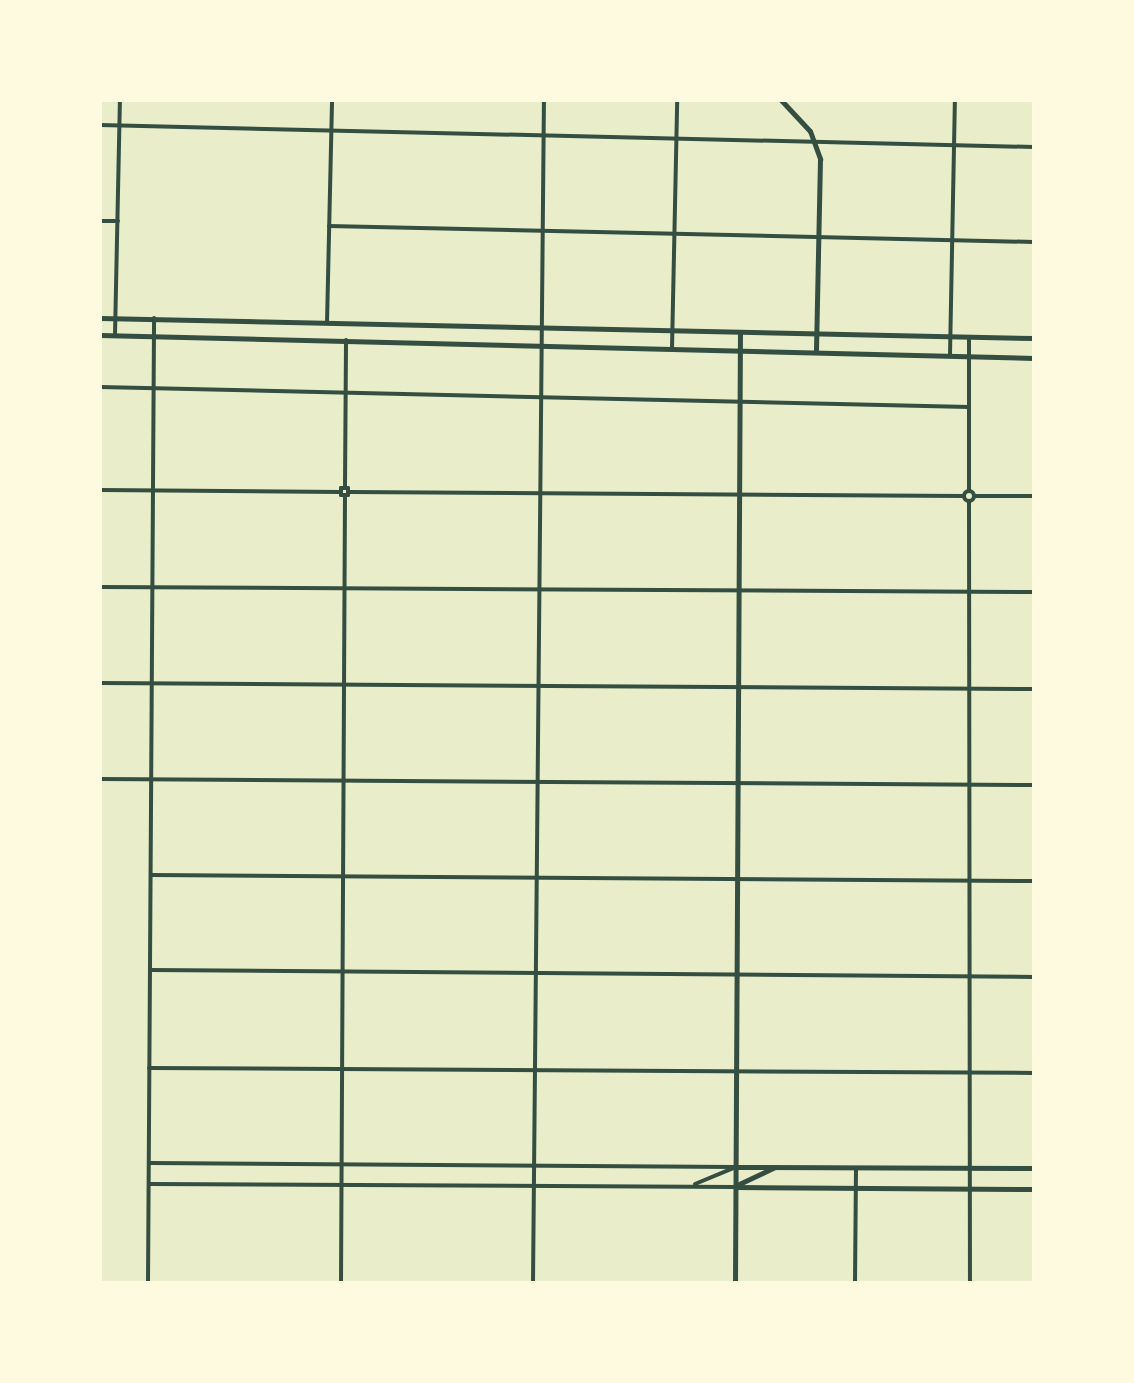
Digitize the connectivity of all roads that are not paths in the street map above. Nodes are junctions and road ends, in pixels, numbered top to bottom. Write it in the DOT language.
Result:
graph roads {
  1 [pos="120,100"];
  2 [pos="332,100"];
  3 [pos="544,100"];
  4 [pos="677,100"];
  5 [pos="781,100"];
  6 [pos="955,100"];
  7 [pos="100,125"];
  8 [pos="120,125"];
  9 [pos="331,129"];
  10 [pos="543,134"];
  11 [pos="676,137"];
  12 [pos="816,142"];
  13 [pos="954,147"];
  14 [pos="1034,147"];
  15 [pos="100,221"];
  16 [pos="118,221"];
  17 [pos="329,226"];
  18 [pos="541,231"];
  19 [pos="674,234"];
  20 [pos="819,237"];
  21 [pos="953,240"];
  22 [pos="1034,242"];
  23 [pos="100,318"];
  24 [pos="116,318"];
  25 [pos="154,318"];
  26 [pos="327,323"];
  27 [pos="538,328"];
  28 [pos="673,331"];
  29 [pos="740,333"];
  30 [pos="816,334"];
  31 [pos="100,335"];
  32 [pos="116,336"];
  33 [pos="153,337"];
  34 [pos="951,337"];
  35 [pos="969,337"];
  36 [pos="1034,338"];
  37 [pos="346,340"];
  38 [pos="538,345"];
  39 [pos="672,348"];
  40 [pos="740,349"];
  41 [pos="816,350"];
  42 [pos="950,356"];
  43 [pos="968,356"];
  44 [pos="1034,358"];
  45 [pos="100,388"];
  46 [pos="154,388"];
  47 [pos="345,393"];
  48 [pos="538,398"];
  49 [pos="740,403"];
  50 [pos="969,408"];
  51 [pos="100,490"];
  52 [pos="153,491"];
  53 [pos="345,492"];
  54 [pos="538,493"];
  55 [pos="738,494"];
  56 [pos="1034,496"];
  57 [pos="969,498"];
  58 [pos="100,588"];
  59 [pos="153,588"];
  60 [pos="344,588"];
  61 [pos="537,590"];
  62 [pos="740,591"];
  63 [pos="968,592"];
  64 [pos="1034,592"];
  65 [pos="100,683"];
  66 [pos="152,684"];
  67 [pos="344,684"];
  68 [pos="536,686"];
  69 [pos="739,687"];
  70 [pos="968,688"];
  71 [pos="1034,688"];
  72 [pos="100,779"];
  73 [pos="151,780"];
  74 [pos="344,780"];
  75 [pos="536,781"];
  76 [pos="738,783"];
  77 [pos="967,784"];
  78 [pos="1034,785"];
  79 [pos="151,876"];
  80 [pos="343,877"];
  81 [pos="536,877"];
  82 [pos="737,878"];
  83 [pos="966,880"];
  84 [pos="1034,881"];
  85 [pos="150,970"];
  86 [pos="342,972"];
  87 [pos="535,974"];
  88 [pos="736,975"];
  89 [pos="966,976"];
  90 [pos="1034,977"];
  91 [pos="149,1068"];
  92 [pos="342,1069"];
  93 [pos="534,1070"];
  94 [pos="736,1071"];
  95 [pos="965,1072"];
  96 [pos="1034,1073"];
  97 [pos="150,1163"];
  98 [pos="342,1164"];
  99 [pos="534,1166"];
  100 [pos="736,1166"];
  101 [pos="775,1167"];
  102 [pos="856,1167"];
  103 [pos="964,1168"];
  104 [pos="1034,1168"];
  105 [pos="149,1184"];
  106 [pos="342,1185"];
  107 [pos="534,1186"];
  108 [pos="678,1187"];
  109 [pos="735,1187"];
  110 [pos="856,1188"];
  111 [pos="970,1188"];
  112 [pos="1034,1190"];
  113 [pos="148,1283"];
  114 [pos="341,1283"];
  115 [pos="533,1283"];
  116 [pos="735,1283"];
  117 [pos="856,1283"];
  118 [pos="970,1283"];
  1 -- 8 [label="street"];
  2 -- 9 [label="street"];
  3 -- 10 [label="street"];
  4 -- 11 [label="street"];
  5 -- 12 [label="main road"];
  6 -- 13 [label="street"];
  7 -- 8 [label="street"];
  8 -- 9 [label="street"];
  8 -- 16 [label="street"];
  9 -- 10 [label="street"];
  9 -- 17 [label="street"];
  10 -- 11 [label="street"];
  10 -- 18 [label="street"];
  11 -- 12 [label="street"];
  11 -- 19 [label="street"];
  12 -- 13 [label="street"];
  12 -- 20 [label="main road"];
  13 -- 14 [label="street"];
  13 -- 21 [label="street"];
  15 -- 16 [label="street"];
  16 -- 24 [label="street"];
  17 -- 18 [label="street"];
  17 -- 26 [label="street"];
  18 -- 19 [label="street"];
  18 -- 27 [label="street"];
  19 -- 20 [label="street"];
  19 -- 28 [label="street"];
  20 -- 21 [label="street"];
  20 -- 30 [label="main road"];
  21 -- 22 [label="street"];
  21 -- 34 [label="street"];
  23 -- 24 [label="main road"];
  24 -- 25 [label="main road"];
  24 -- 32 [label="street"];
  25 -- 26 [label="main road"];
  25 -- 33 [label="street"];
  26 -- 27 [label="main road"];
  27 -- 28 [label="main road"];
  27 -- 38 [label="street"];
  28 -- 29 [label="main road"];
  28 -- 39 [label="street"];
  29 -- 30 [label="main road"];
  29 -- 40 [label="main road"];
  30 -- 34 [label="main road"];
  30 -- 41 [label="main road"];
  31 -- 32 [label="main road"];
  32 -- 33 [label="main road"];
  33 -- 37 [label="main road"];
  33 -- 46 [label="street"];
  34 -- 35 [label="main road"];
  34 -- 42 [label="street"];
  35 -- 36 [label="main road"];
  35 -- 43 [label="street"];
  37 -- 38 [label="main road"];
  37 -- 47 [label="street"];
  38 -- 39 [label="main road"];
  38 -- 48 [label="street"];
  39 -- 40 [label="main road"];
  40 -- 41 [label="main road"];
  40 -- 49 [label="main road"];
  41 -- 42 [label="main road"];
  42 -- 43 [label="main road"];
  43 -- 44 [label="main road"];
  43 -- 50 [label="street"];
  45 -- 46 [label="street"];
  46 -- 47 [label="street"];
  46 -- 52 [label="street"];
  47 -- 48 [label="street"];
  47 -- 53 [label="street"];
  48 -- 49 [label="street"];
  48 -- 54 [label="street"];
  49 -- 50 [label="street"];
  49 -- 55 [label="main road"];
  50 -- 57 [label="street"];
  51 -- 52 [label="street"];
  52 -- 53 [label="street"];
  52 -- 59 [label="street"];
  53 -- 54 [label="street"];
  53 -- 60 [label="street"];
  54 -- 55 [label="street"];
  54 -- 61 [label="street"];
  55 -- 57 [label="street"];
  55 -- 62 [label="main road"];
  56 -- 57 [label="street"];
  57 -- 63 [label="street"];
  58 -- 59 [label="street"];
  59 -- 60 [label="street"];
  59 -- 66 [label="street"];
  60 -- 61 [label="street"];
  60 -- 67 [label="street"];
  61 -- 62 [label="street"];
  61 -- 68 [label="street"];
  62 -- 63 [label="street"];
  62 -- 69 [label="main road"];
  63 -- 64 [label="street"];
  63 -- 70 [label="street"];
  65 -- 66 [label="street"];
  66 -- 67 [label="street"];
  66 -- 73 [label="street"];
  67 -- 68 [label="street"];
  67 -- 74 [label="street"];
  68 -- 69 [label="street"];
  68 -- 75 [label="street"];
  69 -- 70 [label="street"];
  69 -- 76 [label="main road"];
  70 -- 71 [label="street"];
  70 -- 77 [label="street"];
  72 -- 73 [label="street"];
  73 -- 74 [label="street"];
  73 -- 79 [label="street"];
  74 -- 75 [label="street"];
  74 -- 80 [label="street"];
  75 -- 76 [label="street"];
  75 -- 81 [label="street"];
  76 -- 77 [label="street"];
  76 -- 82 [label="main road"];
  77 -- 78 [label="street"];
  77 -- 83 [label="street"];
  79 -- 80 [label="street"];
  79 -- 85 [label="street"];
  80 -- 81 [label="street"];
  80 -- 86 [label="street"];
  81 -- 82 [label="street"];
  81 -- 87 [label="street"];
  82 -- 83 [label="street"];
  82 -- 88 [label="main road"];
  83 -- 84 [label="street"];
  83 -- 89 [label="street"];
  85 -- 86 [label="street"];
  85 -- 91 [label="street"];
  86 -- 87 [label="street"];
  86 -- 92 [label="street"];
  87 -- 88 [label="street"];
  87 -- 93 [label="street"];
  88 -- 89 [label="street"];
  88 -- 94 [label="main road"];
  89 -- 90 [label="street"];
  89 -- 95 [label="street"];
  91 -- 92 [label="street"];
  91 -- 97 [label="street"];
  92 -- 93 [label="street"];
  92 -- 98 [label="street"];
  93 -- 94 [label="street"];
  93 -- 99 [label="street"];
  94 -- 95 [label="street"];
  94 -- 100 [label="main road"];
  95 -- 96 [label="street"];
  95 -- 103 [label="street"];
  97 -- 98 [label="street"];
  97 -- 105 [label="street"];
  98 -- 99 [label="street"];
  98 -- 106 [label="street"];
  99 -- 100 [label="street"];
  99 -- 107 [label="street"];
  100 -- 101 [label="main road"];
  100 -- 108 [label="street"];
  100 -- 109 [label="main road"];
  101 -- 102 [label="main road"];
  101 -- 109 [label="main road"];
  102 -- 103 [label="main road"];
  102 -- 110 [label="street"];
  103 -- 104 [label="main road"];
  103 -- 111 [label="street"];
  105 -- 106 [label="street"];
  105 -- 113 [label="street"];
  106 -- 107 [label="street"];
  106 -- 114 [label="street"];
  107 -- 108 [label="street"];
  107 -- 115 [label="street"];
  108 -- 109 [label="street"];
  109 -- 110 [label="main road"];
  109 -- 116 [label="main road"];
  110 -- 111 [label="main road"];
  110 -- 117 [label="street"];
  111 -- 112 [label="main road"];
  111 -- 118 [label="street"];
}
